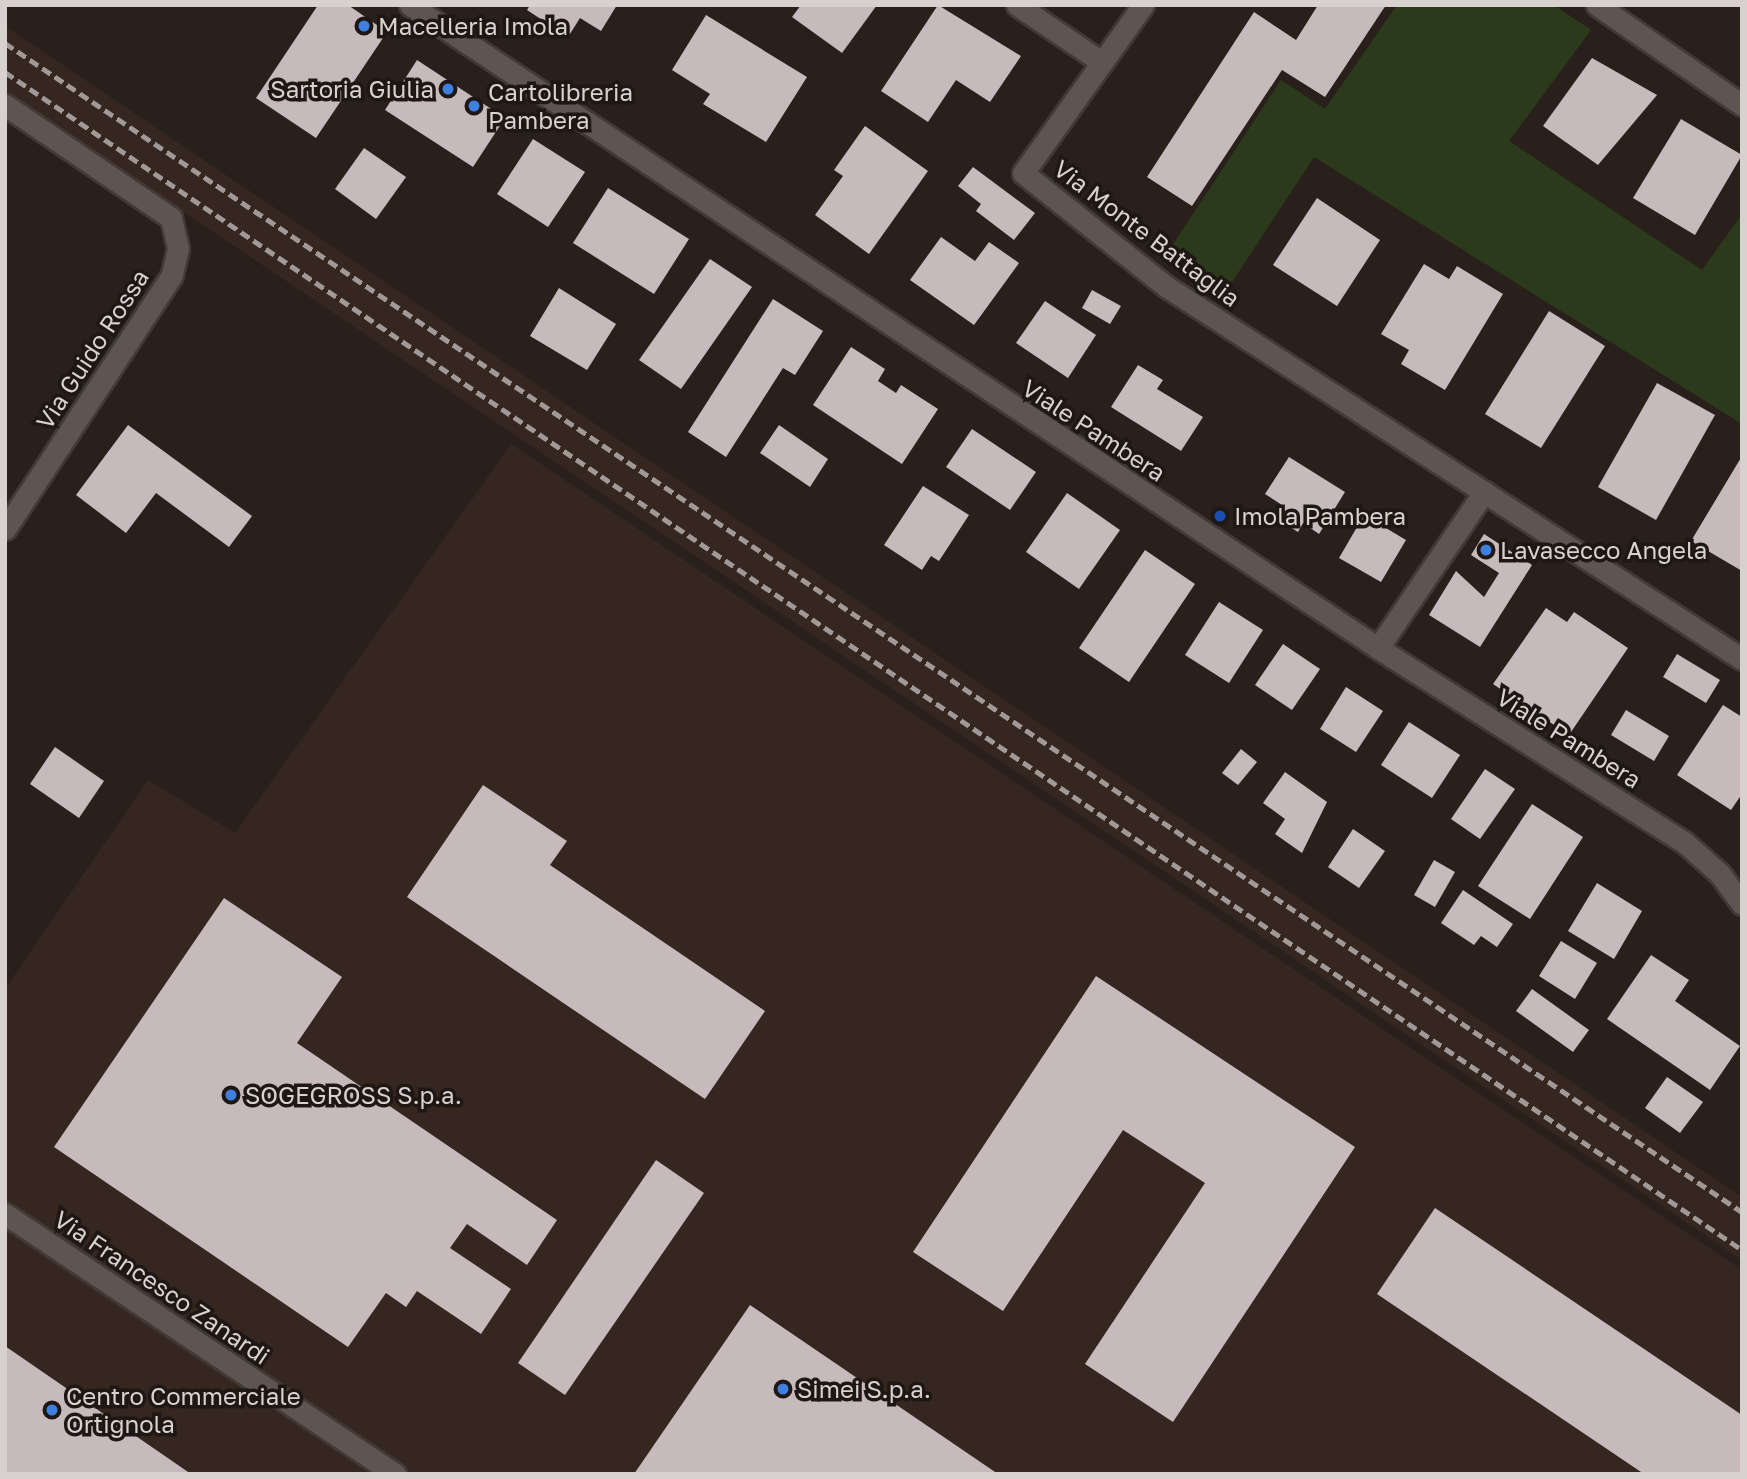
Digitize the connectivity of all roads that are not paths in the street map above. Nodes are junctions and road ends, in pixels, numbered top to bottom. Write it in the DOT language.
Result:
graph roads {
  1 [pos="410,5"];
  2 [pos="1017,5"];
  3 [pos="1143,5"];
  4 [pos="1597,5"];
  5 [pos="1100,61"];
  6 [pos="5,105"];
  7 [pos="1742,105"];
  8 [pos="1484,492"];
  9 [pos="5,529"];
  10 [pos="1378,648"];
  11 [pos="1742,659"];
  12 [pos="1742,904"];
  13 [pos="5,1214"];
  14 [pos="395,1474"];
  1 -- 10 [label="street, Viale Pambera"];
  2 -- 5 [label="street"];
  3 -- 5 [label="street, Via Monte Battaglia"];
  4 -- 7 [label="street"];
  5 -- 8 [label="street, Via Monte Battaglia"];
  6 -- 9 [label="street, Via Guido Rossa"];
  8 -- 10 [label="street"];
  8 -- 11 [label="street, Via Monte Battaglia"];
  10 -- 12 [label="street, Viale Pambera"];
  13 -- 14 [label="street, Via Francesco Zanardi"];
}
